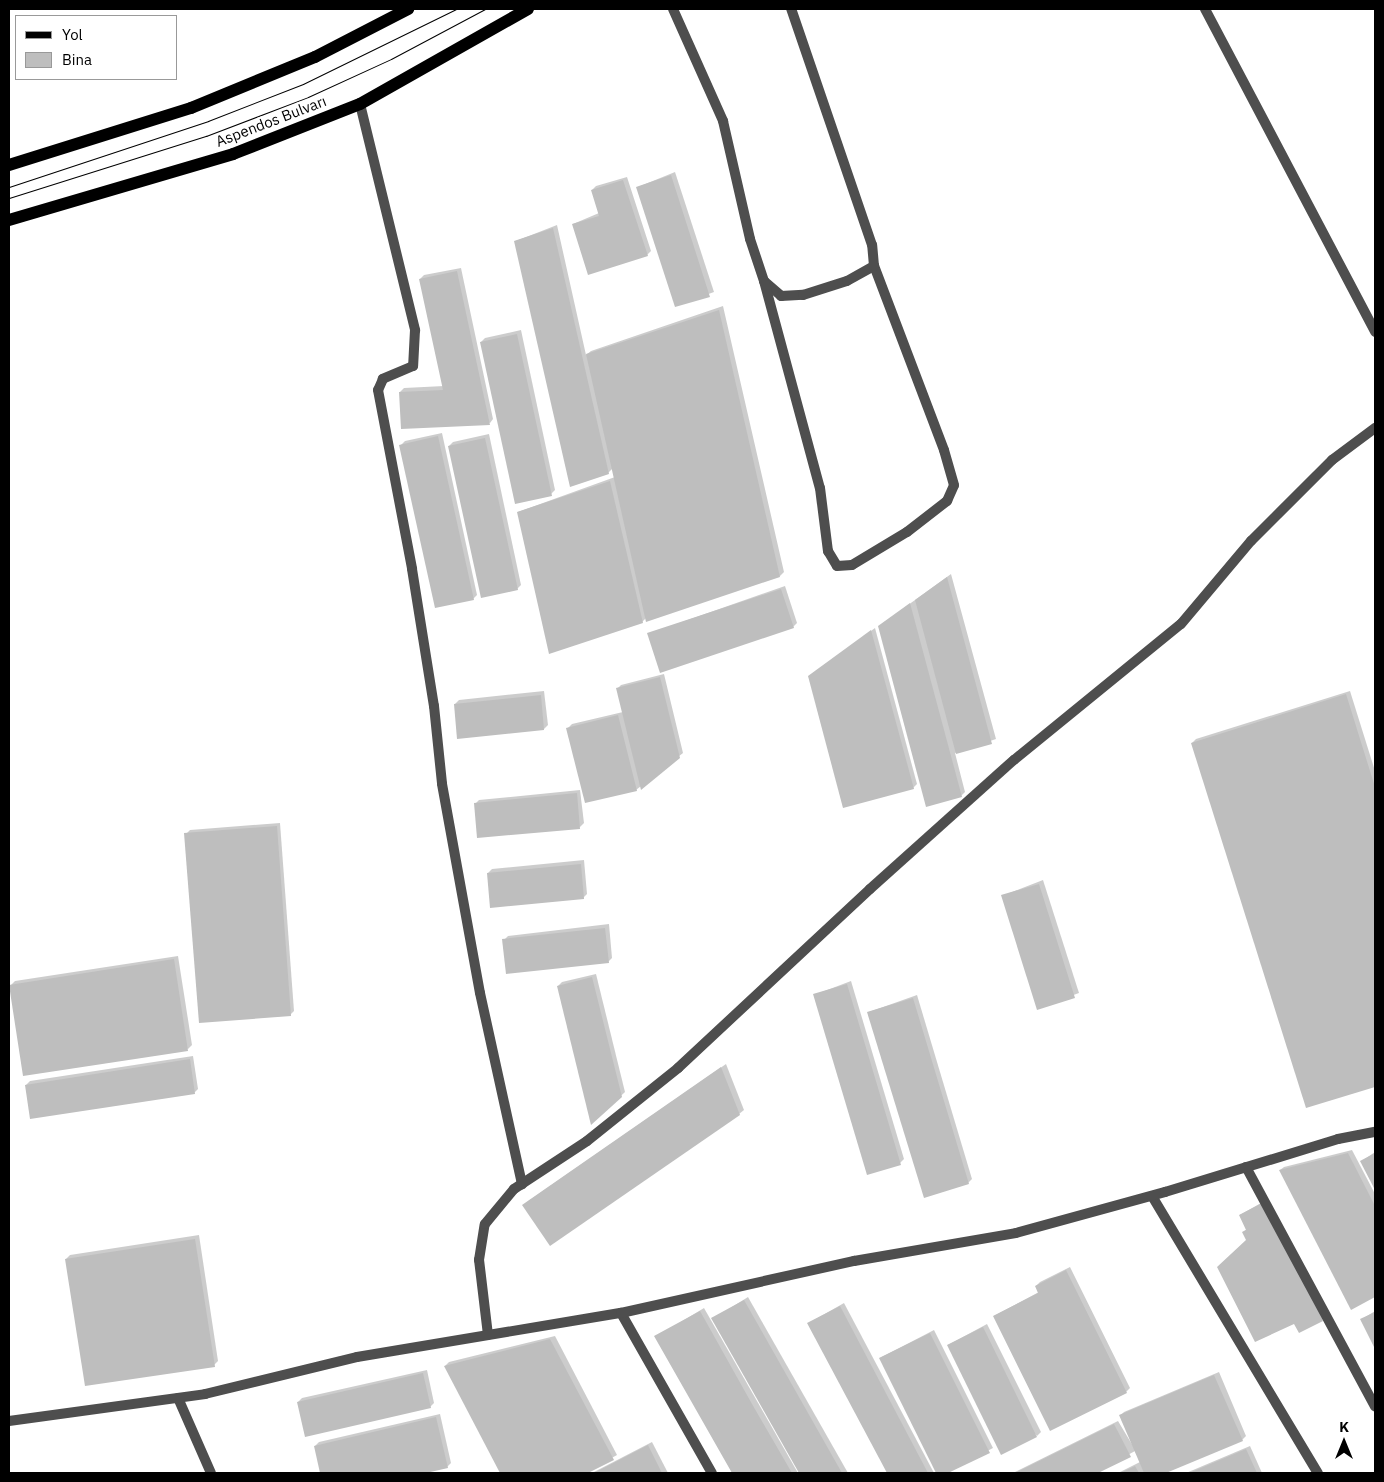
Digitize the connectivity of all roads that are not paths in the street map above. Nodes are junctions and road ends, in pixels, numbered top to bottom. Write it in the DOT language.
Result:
graph roads {
  1 [pos="408,9"];
  2 [pos="528,9"];
  3 [pos="674,9"];
  4 [pos="791,9"];
  5 [pos="1205,9"];
  6 [pos="360,104"];
  7 [pos="9,165"];
  8 [pos="9,220"];
  9 [pos="874,266"];
  10 [pos="764,281"];
  11 [pos="1375,332"];
  12 [pos="1375,428"];
  13 [pos="1375,1132"];
  14 [pos="1246,1167"];
  15 [pos="522,1184"];
  16 [pos="1152,1196"];
  17 [pos="621,1313"];
  18 [pos="488,1336"];
  19 [pos="178,1398"];
  20 [pos="1375,1407"];
  21 [pos="9,1421"];
  22 [pos="211,1473"];
  23 [pos="712,1473"];
  24 [pos="1318,1473"];
  1 -- 7 [label="main road"];
  2 -- 6 [label="main road, Aspendos Bulvarı"];
  3 -- 10 [label="street"];
  4 -- 9 [label="street"];
  5 -- 11 [label="street"];
  6 -- 8 [label="main road, Aspendos Bulvarı"];
  6 -- 15 [label="street"];
  9 -- 10 [label="street"];
  9 -- 10 [label="street"];
  12 -- 15 [label="street"];
  13 -- 14 [label="street"];
  14 -- 16 [label="street"];
  14 -- 20 [label="street"];
  15 -- 18 [label="street"];
  16 -- 17 [label="street"];
  16 -- 24 [label="street"];
  17 -- 18 [label="street"];
  17 -- 23 [label="street"];
  18 -- 19 [label="street"];
  19 -- 21 [label="street"];
  19 -- 22 [label="street"];
}
